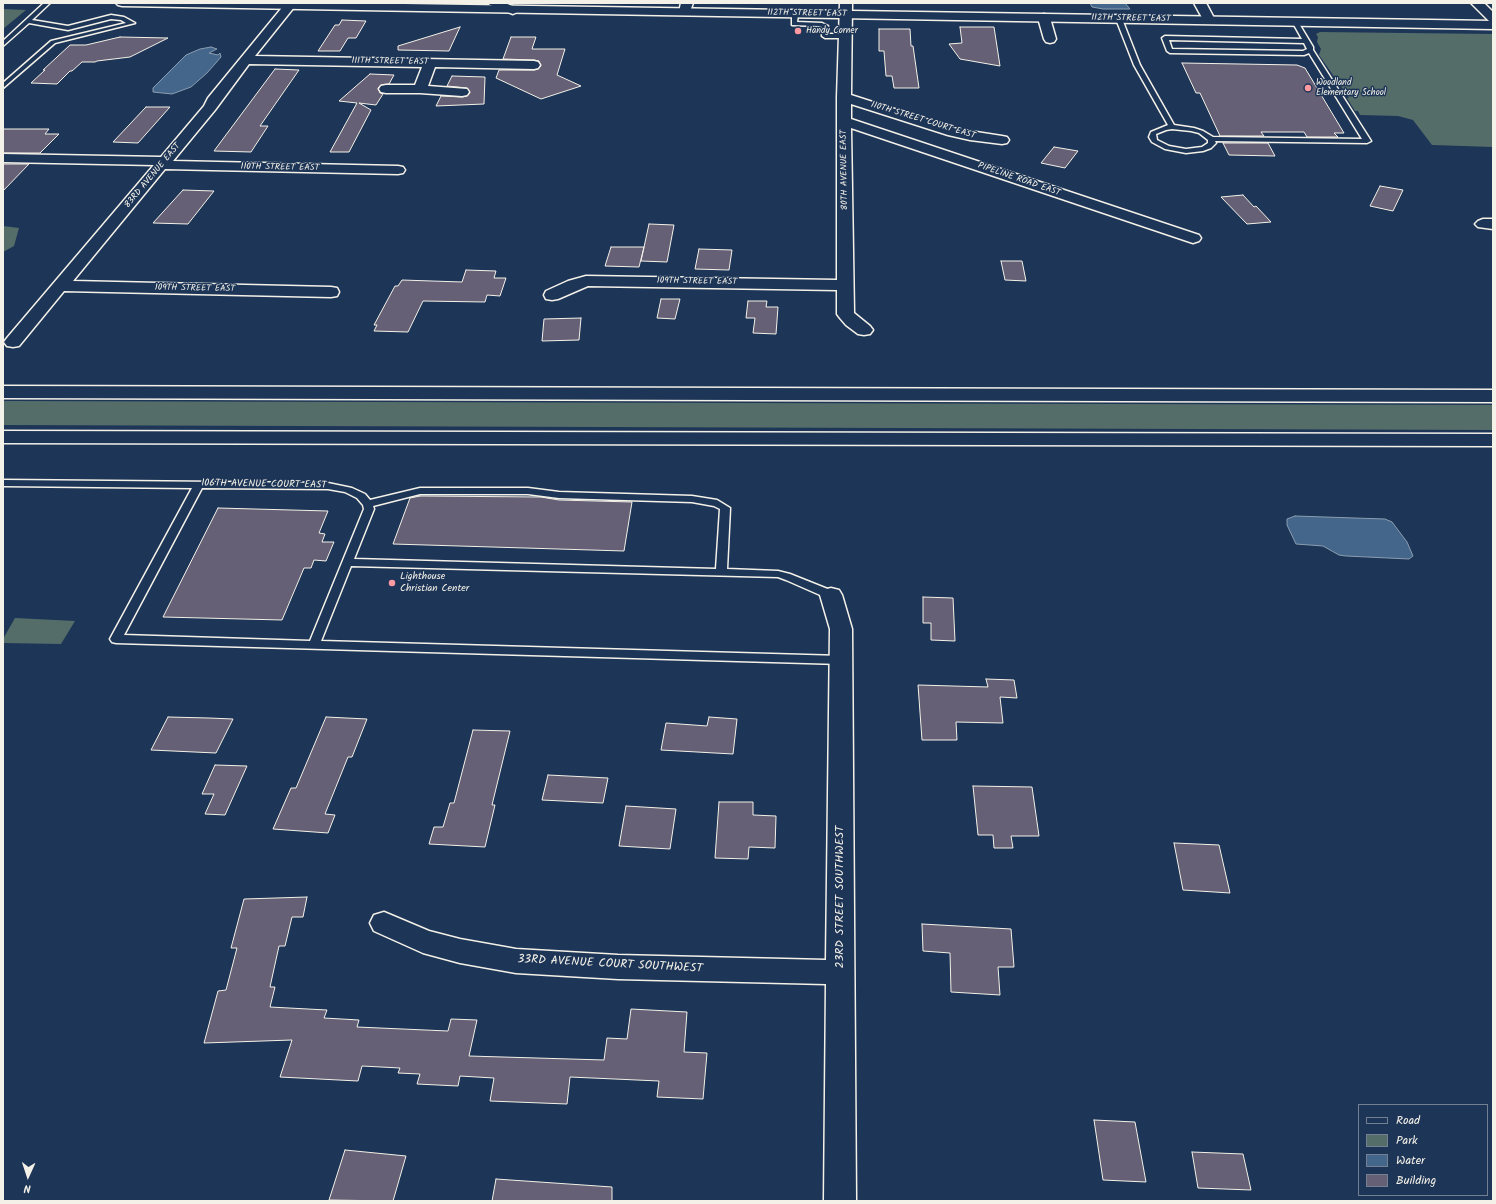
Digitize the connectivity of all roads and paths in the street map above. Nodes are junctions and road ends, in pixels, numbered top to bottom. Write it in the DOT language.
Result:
graph roads {
  1 [pos="47,3"];
  2 [pos="122,3"];
  3 [pos="494,3"];
  4 [pos="1200,3"];
  5 [pos="1477,3"];
  6 [pos="289,6"];
  7 [pos="686,8"];
  8 [pos="846,9"];
  9 [pos="513,10"];
  10 [pos="795,14"];
  11 [pos="1044,18"];
  12 [pos="1493,18"];
  13 [pos="1118,19"];
  14 [pos="27,20"];
  15 [pos="1209,20"];
  16 [pos="1296,22"];
  17 [pos="1493,25"];
  18 [pos="68,28"];
  19 [pos="846,36"];
  20 [pos="1050,39"];
  21 [pos="1306,41"];
  22 [pos="53,42"];
  23 [pos="3,44"];
  24 [pos="1310,50"];
  25 [pos="246,60"];
  26 [pos="430,63"];
  27 [pos="534,65"];
  28 [pos="3,86"];
  29 [pos="386,89"];
  30 [pos="420,89"];
  31 [pos="462,92"];
  32 [pos="844,97"];
  33 [pos="844,121"];
  34 [pos="1172,127"];
  35 [pos="1211,139"];
  36 [pos="1002,140"];
  37 [pos="3,158"];
  38 [pos="164,163"];
  39 [pos="398,170"];
  40 [pos="1193,238"];
  41 [pos="845,285"];
  42 [pos="60,286"];
  43 [pos="331,292"];
  44 [pos="552,295"];
  45 [pos="864,330"];
  46 [pos="12,342"];
  47 [pos="3,392"];
  48 [pos="1493,396"];
  49 [pos="3,437"];
  50 [pos="1493,440"];
  51 [pos="3,483"];
  52 [pos="199,484"];
  53 [pos="368,504"];
  54 [pos="347,562"];
  55 [pos="721,573"];
  56 [pos="831,595"];
  57 [pos="314,645"];
  58 [pos="841,660"];
  59 [pos="384,923"];
  60 [pos="841,972"];
  61 [pos="840,1201"];
  1 -- 14 [label="lane"];
  2 -- 6 [label="main road, 112TH STREET EAST"];
  3 -- 9 [label="main road"];
  4 -- 15 [label="main road"];
  5 -- 12 [label="main road"];
  6 -- 9 [label="main road, 112TH STREET EAST"];
  6 -- 25 [label="main road, 83RD AVENUE EAST"];
  7 -- 9 [label="main road, 112TH STREET EAST"];
  7 -- 10 [label="main road, 112TH STREET EAST"];
  8 -- 10 [label="main road, 112TH STREET EAST"];
  8 -- 11 [label="main road, 112TH STREET EAST"];
  8 -- 19 [label="main road, 80TH AVENUE EAST"];
  10 -- 19 [label="lane"];
  11 -- 13 [label="main road, 112TH STREET EAST"];
  11 -- 20 [label="main road"];
  13 -- 15 [label="main road, 112TH STREET EAST"];
  13 -- 34 [label="lane"];
  14 -- 18 [label="lane"];
  14 -- 23 [label="lane"];
  15 -- 16 [label="main road, 112TH STREET EAST"];
  16 -- 17 [label="main road, 112TH STREET EAST"];
  16 -- 21 [label="lane"];
  18 -- 22 [label="lane"];
  18 -- 22 [label="lane"];
  19 -- 32 [label="main road, 80TH AVENUE EAST"];
  21 -- 24 [label="lane"];
  21 -- 24 [label="lane"];
  22 -- 28 [label="lane"];
  24 -- 35 [label="lane"];
  25 -- 26 [label="main road, 111TH STREET EAST"];
  25 -- 38 [label="main road, 83RD AVENUE EAST"];
  26 -- 27 [label="main road, 111TH STREET EAST"];
  26 -- 30 [label="main road"];
  29 -- 30 [label="main road"];
  30 -- 31 [label="main road"];
  32 -- 33 [label="main road, 80TH AVENUE EAST"];
  32 -- 36 [label="main road, 110TH STREET COURT EAST"];
  33 -- 40 [label="main road, PIPELINE ROAD EAST"];
  33 -- 41 [label="main road, 80TH AVENUE EAST"];
  34 -- 35 [label="lane"];
  34 -- 35 [label="lane"];
  37 -- 38 [label="main road, 110TH STREET EAST"];
  38 -- 39 [label="main road, 110TH STREET EAST"];
  38 -- 42 [label="main road, 83RD AVENUE EAST"];
  41 -- 44 [label="main road, 109TH STREET EAST"];
  41 -- 45 [label="main road, 80TH AVENUE EAST"];
  42 -- 43 [label="main road, 109TH STREET EAST"];
  42 -- 46 [label="main road, 83RD AVENUE EAST"];
  47 -- 48 [label="main road"];
  49 -- 50 [label="main road"];
  51 -- 52 [label="lane, 106TH AVENUE COURT EAST"];
  52 -- 53 [label="lane, 106TH AVENUE COURT EAST"];
  52 -- 57 [label="lane"];
  53 -- 54 [label="lane"];
  53 -- 55 [label="lane"];
  54 -- 55 [label="lane"];
  54 -- 57 [label="lane"];
  55 -- 56 [label="lane"];
  56 -- 58 [label="main road, 23RD STREET SOUTHWEST"];
  57 -- 58 [label="lane"];
  58 -- 60 [label="main road, 23RD STREET SOUTHWEST"];
  59 -- 60 [label="main road, 33RD AVENUE COURT SOUTHWEST"];
  60 -- 61 [label="main road, 23RD STREET SOUTHWEST"];
}
